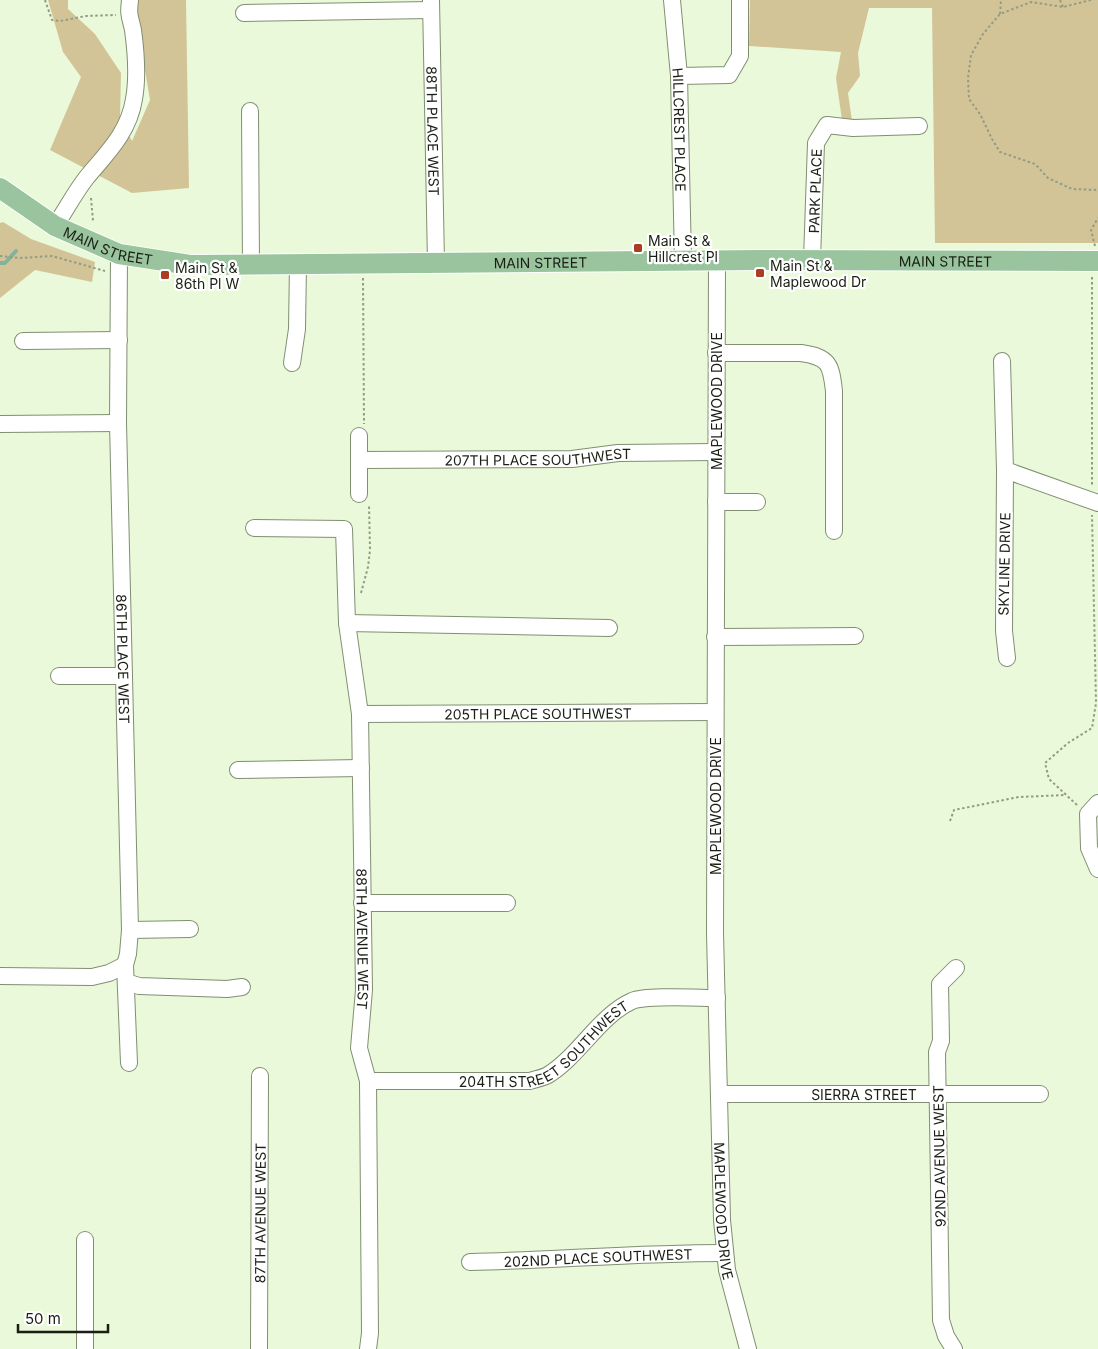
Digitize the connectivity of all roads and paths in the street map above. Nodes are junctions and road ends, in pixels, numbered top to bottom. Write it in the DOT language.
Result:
graph roads {
  1 [pos="46,0"];
  2 [pos="672,0"];
  3 [pos="740,0"];
  4 [pos="1001,0"];
  5 [pos="1060,0"];
  6 [pos="1091,0"];
  7 [pos="431,5"];
  8 [pos="304,6"];
  9 [pos="129,7"];
  10 [pos="1063,7"];
  11 [pos="244,13"];
  12 [pos="1000,14"];
  13 [pos="679,76"];
  14 [pos="250,111"];
  15 [pos="919,126"];
  16 [pos="86,178"];
  17 [pos="0,188"];
  18 [pos="1098,190"];
  19 [pos="1098,218"];
  20 [pos="93,221"];
  21 [pos="56,226"];
  22 [pos="119,254"];
  23 [pos="0,256"];
  24 [pos="77,258"];
  25 [pos="716,260"];
  26 [pos="812,260"];
  27 [pos="682,261"];
  28 [pos="75,262"];
  29 [pos="436,263"];
  30 [pos="1096,263"];
  31 [pos="298,264"];
  32 [pos="251,265"];
  33 [pos="103,271"];
  34 [pos="363,278"];
  35 [pos="119,340"];
  36 [pos="23,341"];
  37 [pos="716,353"];
  38 [pos="1002,361"];
  39 [pos="292,363"];
  40 [pos="118,423"];
  41 [pos="0,424"];
  42 [pos="363,433"];
  43 [pos="716,452"];
  44 [pos="359,460"];
  45 [pos="1005,470"];
  46 [pos="364,498"];
  47 [pos="716,502"];
  48 [pos="757,502"];
  49 [pos="1095,502"];
  50 [pos="254,528"];
  51 [pos="834,530"];
  52 [pos="359,599"];
  53 [pos="347,623"];
  54 [pos="609,628"];
  55 [pos="855,636"];
  56 [pos="715,637"];
  57 [pos="1006,658"];
  58 [pos="59,676"];
  59 [pos="124,676"];
  60 [pos="715,712"];
  61 [pos="360,714"];
  62 [pos="361,768"];
  63 [pos="238,770"];
  64 [pos="1066,795"];
  65 [pos="1093,809"];
  66 [pos="950,821"];
  67 [pos="1098,869"];
  68 [pos="362,903"];
  69 [pos="507,903"];
  70 [pos="190,929"];
  71 [pos="130,930"];
  72 [pos="125,965"];
  73 [pos="956,968"];
  74 [pos="0,976"];
  75 [pos="126,982"];
  76 [pos="242,987"];
  77 [pos="717,998"];
  78 [pos="129,1063"];
  79 [pos="260,1076"];
  80 [pos="368,1081"];
  81 [pos="719,1094"];
  82 [pos="938,1094"];
  83 [pos="1040,1094"];
  84 [pos="85,1240"];
  85 [pos="724,1253"];
  86 [pos="470,1262"];
  87 [pos="85,1349"];
  88 [pos="259,1349"];
  89 [pos="368,1349"];
  90 [pos="748,1349"];
  91 [pos="954,1349"];
  1 -- 9 [label="path"];
  2 -- 13 [label="street, HILLCREST PLACE"];
  3 -- 13 [label="street"];
  4 -- 12 [label="path"];
  5 -- 10 [label="path"];
  6 -- 10 [label="path"];
  7 -- 8 [label="street"];
  7 -- 29 [label="street, 88TH PLACE WEST"];
  8 -- 11 [label="street"];
  9 -- 16 [label="street"];
  10 -- 12 [label="path"];
  12 -- 18 [label="path"];
  13 -- 27 [label="street, HILLCREST PLACE"];
  14 -- 32 [label="street"];
  15 -- 26 [label="street, PARK PLACE"];
  16 -- 20 [label="path"];
  16 -- 21 [label="street"];
  17 -- 21 [label="main road, MAIN STREET"];
  19 -- 30 [label="path"];
  21 -- 22 [label="main road, MAIN STREET"];
  22 -- 32 [label="main road, MAIN STREET"];
  22 -- 35 [label="street, 86TH PLACE WEST"];
  23 -- 28 [label="path"];
  24 -- 28 [label="path"];
  25 -- 26 [label="main road, MAIN STREET"];
  25 -- 27 [label="main road, MAIN STREET"];
  25 -- 37 [label="street, MAPLEWOOD DRIVE"];
  26 -- 30 [label="main road, MAIN STREET"];
  27 -- 29 [label="main road, MAIN STREET"];
  28 -- 33 [label="path"];
  29 -- 31 [label="main road, MAIN STREET"];
  30 -- 49 [label="path"];
  31 -- 32 [label="main road, MAIN STREET"];
  31 -- 39 [label="street"];
  34 -- 42 [label="path"];
  35 -- 36 [label="street"];
  35 -- 40 [label="street, 86TH PLACE WEST"];
  37 -- 43 [label="street, MAPLEWOOD DRIVE"];
  37 -- 51 [label="street"];
  38 -- 45 [label="street, SKYLINE DRIVE"];
  40 -- 41 [label="street"];
  40 -- 59 [label="street, 86TH PLACE WEST"];
  42 -- 44 [label="street"];
  43 -- 44 [label="street, 207TH PLACE SOUTHWEST"];
  43 -- 47 [label="street, MAPLEWOOD DRIVE"];
  44 -- 46 [label="street"];
  45 -- 49 [label="street"];
  45 -- 57 [label="street, SKYLINE DRIVE"];
  46 -- 52 [label="path"];
  47 -- 48 [label="street"];
  47 -- 56 [label="street, MAPLEWOOD DRIVE"];
  49 -- 64 [label="path"];
  50 -- 53 [label="street, 88TH AVENUE WEST"];
  53 -- 54 [label="street"];
  53 -- 61 [label="street, 88TH AVENUE WEST"];
  55 -- 56 [label="street"];
  56 -- 60 [label="street, MAPLEWOOD DRIVE"];
  58 -- 59 [label="street"];
  59 -- 71 [label="street, 86TH PLACE WEST"];
  60 -- 61 [label="street, 205TH PLACE SOUTHWEST"];
  60 -- 77 [label="street, MAPLEWOOD DRIVE"];
  61 -- 62 [label="street, 88TH AVENUE WEST"];
  62 -- 63 [label="street"];
  62 -- 68 [label="street, 88TH AVENUE WEST"];
  64 -- 65 [label="path"];
  64 -- 66 [label="path"];
  65 -- 67 [label="street"];
  68 -- 69 [label="street"];
  68 -- 80 [label="street, 88TH AVENUE WEST"];
  70 -- 71 [label="street"];
  71 -- 72 [label="street, 86TH PLACE WEST"];
  72 -- 74 [label="street"];
  72 -- 75 [label="street, 86TH PLACE WEST"];
  73 -- 82 [label="street, 92ND AVENUE WEST"];
  75 -- 76 [label="street"];
  75 -- 78 [label="street, 86TH PLACE WEST"];
  77 -- 80 [label="street, 204TH STREET SOUTHWEST"];
  77 -- 81 [label="street, MAPLEWOOD DRIVE"];
  79 -- 88 [label="street, 87TH AVENUE WEST"];
  80 -- 89 [label="street, 88TH AVENUE WEST"];
  81 -- 82 [label="street, SIERRA STREET"];
  81 -- 85 [label="street, MAPLEWOOD DRIVE"];
  82 -- 83 [label="street, SIERRA STREET"];
  82 -- 91 [label="street, 92ND AVENUE WEST"];
  84 -- 87 [label="street"];
  85 -- 86 [label="street, 202ND PLACE SOUTHWEST"];
  85 -- 90 [label="street, MAPLEWOOD DRIVE"];
}
